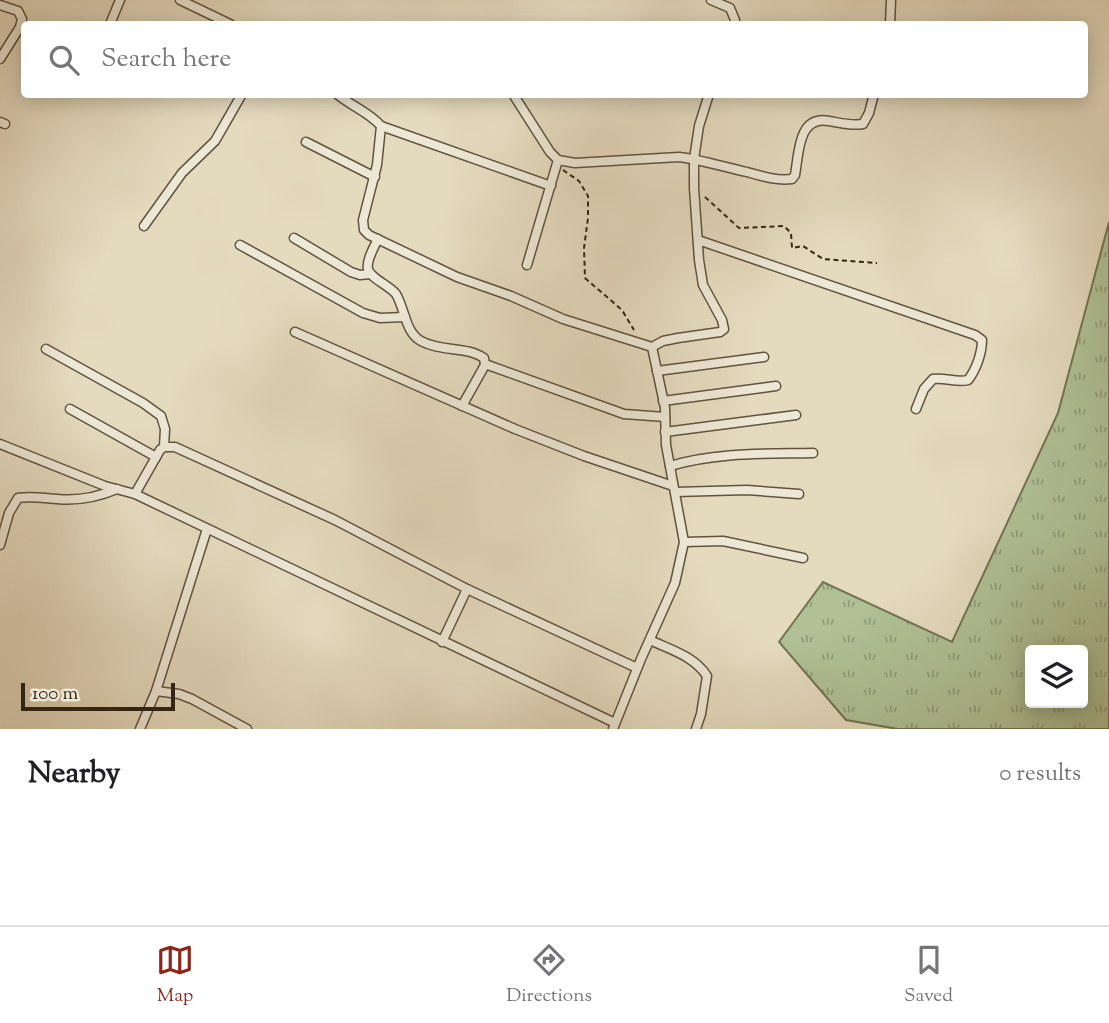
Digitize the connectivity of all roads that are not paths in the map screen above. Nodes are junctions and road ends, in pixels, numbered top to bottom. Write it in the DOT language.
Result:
graph roads {
  1 [pos="120,0"];
  2 [pos="180,0"];
  3 [pos="710,0"];
  4 [pos="891,0"];
  5 [pos="0,5"];
  6 [pos="22,21"];
  7 [pos="111,21"];
  8 [pos="224,21"];
  9 [pos="735,21"];
  10 [pos="890,21"];
  11 [pos="21,23"];
  12 [pos="0,59"];
  13 [pos="240,98"];
  14 [pos="343,98"];
  15 [pos="515,98"];
  16 [pos="708,98"];
  17 [pos="873,98"];
  18 [pos="382,125"];
  19 [pos="306,142"];
  20 [pos="694,159"];
  21 [pos="558,160"];
  22 [pos="375,177"];
  23 [pos="551,186"];
  24 [pos="144,226"];
  25 [pos="294,238"];
  26 [pos="378,239"];
  27 [pos="698,240"];
  28 [pos="240,245"];
  29 [pos="527,265"];
  30 [pos="370,274"];
  31 [pos="405,317"];
  32 [pos="295,332"];
  33 [pos="652,347"];
  34 [pos="46,349"];
  35 [pos="764,357"];
  36 [pos="485,364"];
  37 [pos="657,371"];
  38 [pos="776,386"];
  39 [pos="663,401"];
  40 [pos="462,406"];
  41 [pos="70,409"];
  42 [pos="916,409"];
  43 [pos="796,415"];
  44 [pos="665,417"];
  45 [pos="665,432"];
  46 [pos="0,444"];
  47 [pos="164,447"];
  48 [pos="813,453"];
  49 [pos="156,457"];
  50 [pos="670,466"];
  51 [pos="117,489"];
  52 [pos="674,489"];
  53 [pos="135,494"];
  54 [pos="799,494"];
  55 [pos="207,529"];
  56 [pos="684,542"];
  57 [pos="0,545"];
  58 [pos="803,558"];
  59 [pos="467,589"];
  60 [pos="650,640"];
  61 [pos="442,642"];
  62 [pos="637,668"];
  63 [pos="156,691"];
  64 [pos="614,726"];
  65 [pos="139,729"];
  66 [pos="247,729"];
  67 [pos="696,729"];
  1 -- 7 [label="street"];
  2 -- 8 [label="street"];
  3 -- 9 [label="street"];
  4 -- 10 [label="street"];
  5 -- 6 [label="street"];
  11 -- 12 [label="street"];
  13 -- 24 [label="street"];
  14 -- 18 [label="street"];
  15 -- 21 [label="street"];
  16 -- 20 [label="street"];
  17 -- 20 [label="street"];
  18 -- 22 [label="street"];
  18 -- 23 [label="street"];
  19 -- 22 [label="street"];
  20 -- 21 [label="street"];
  20 -- 27 [label="street"];
  21 -- 23 [label="street"];
  22 -- 26 [label="street"];
  23 -- 29 [label="street"];
  25 -- 30 [label="street"];
  26 -- 30 [label="street"];
  26 -- 33 [label="street"];
  27 -- 33 [label="street"];
  27 -- 42 [label="street"];
  28 -- 31 [label="street"];
  30 -- 31 [label="street"];
  31 -- 36 [label="street"];
  32 -- 40 [label="street"];
  33 -- 37 [label="street"];
  34 -- 47 [label="street"];
  35 -- 37 [label="street"];
  36 -- 40 [label="street"];
  36 -- 44 [label="street"];
  37 -- 39 [label="street"];
  38 -- 39 [label="street"];
  39 -- 44 [label="street"];
  40 -- 52 [label="street"];
  41 -- 49 [label="street"];
  43 -- 45 [label="street"];
  44 -- 45 [label="street"];
  45 -- 50 [label="street"];
  46 -- 51 [label="street"];
  47 -- 49 [label="street"];
  47 -- 59 [label="street"];
  48 -- 50 [label="street"];
  49 -- 53 [label="street"];
  50 -- 52 [label="street"];
  51 -- 53 [label="street"];
  51 -- 57 [label="street"];
  52 -- 54 [label="street"];
  52 -- 56 [label="street"];
  53 -- 55 [label="street"];
  55 -- 61 [label="street"];
  55 -- 63 [label="street"];
  56 -- 58 [label="street"];
  56 -- 60 [label="street"];
  59 -- 61 [label="street"];
  59 -- 62 [label="street"];
  60 -- 62 [label="street"];
  60 -- 67 [label="street"];
  61 -- 64 [label="street"];
  62 -- 64 [label="street"];
  63 -- 65 [label="street"];
  63 -- 66 [label="street"];
}
